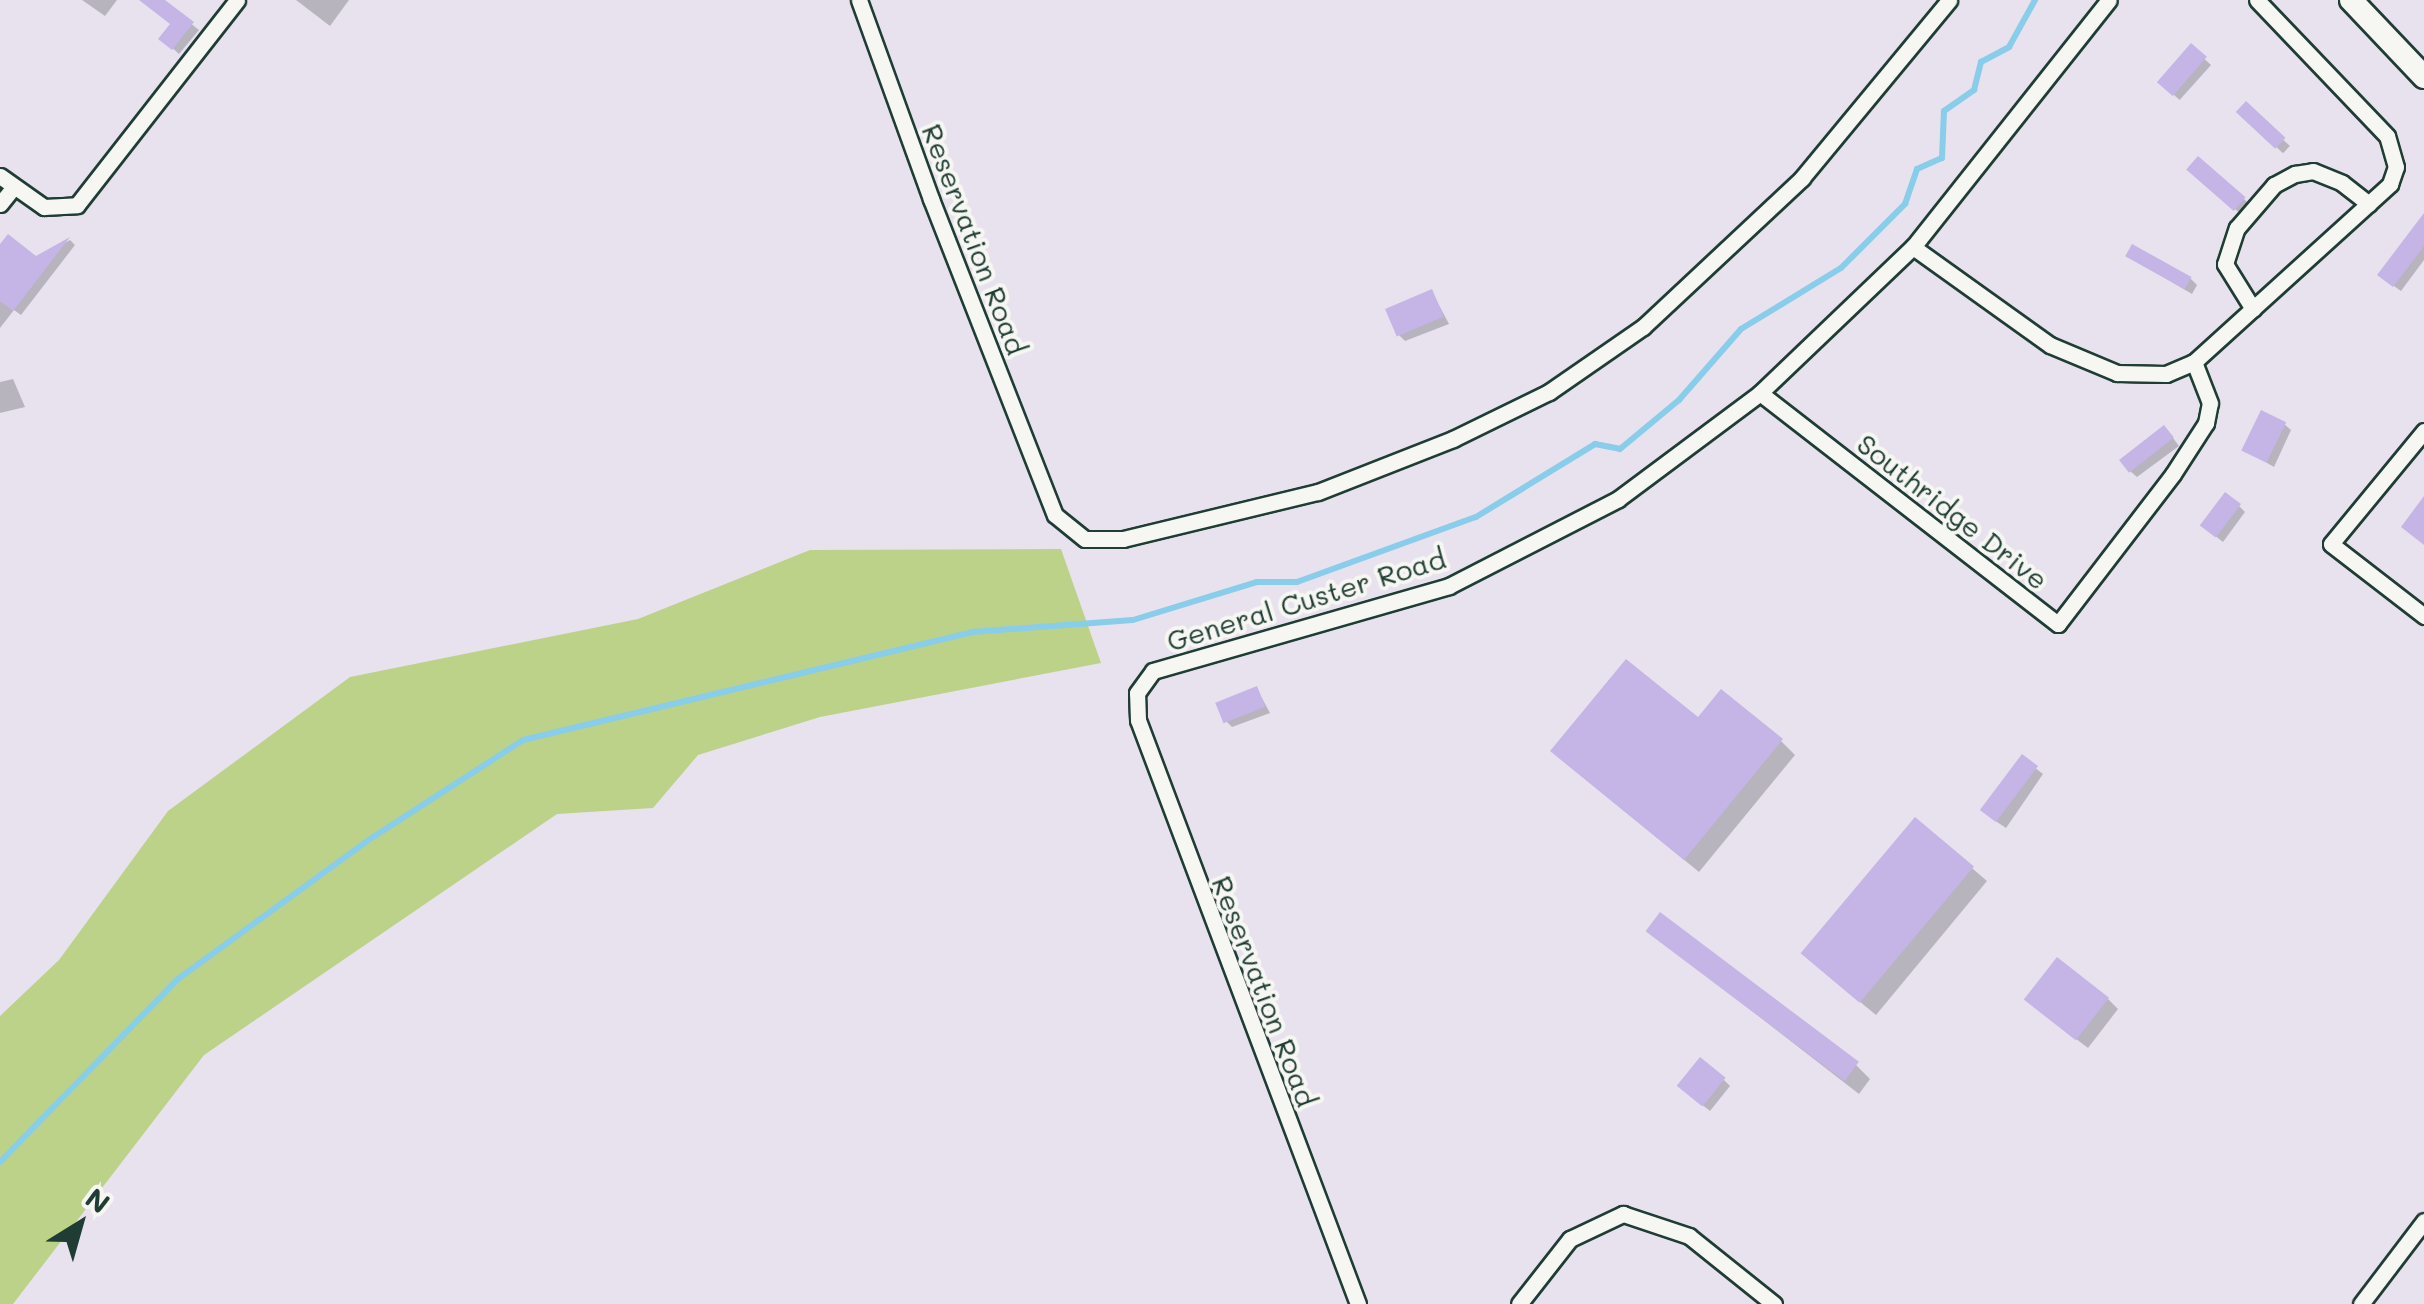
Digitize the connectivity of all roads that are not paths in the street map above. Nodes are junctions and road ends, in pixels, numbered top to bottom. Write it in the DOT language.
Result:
graph roads {
  1 [pos="237,0"];
  2 [pos="859,0"];
  3 [pos="1949,0"];
  4 [pos="2110,0"];
  5 [pos="2258,0"];
  6 [pos="2351,0"];
  7 [pos="2424,78"];
  8 [pos="7,181"];
  9 [pos="0,204"];
  10 [pos="2368,204"];
  11 [pos="1913,247"];
  12 [pos="2252,310"];
  13 [pos="2194,362"];
  14 [pos="1760,393"];
  15 [pos="2424,431"];
  16 [pos="2424,616"];
  17 [pos="1137,693"];
  18 [pos="2424,1220"];
  19 [pos="1358,1304"];
  20 [pos="1519,1304"];
  21 [pos="1774,1304"];
  22 [pos="2361,1304"];
  1 -- 8 [label="street"];
  2 -- 3 [label="street, Reservation Road"];
  4 -- 11 [label="street, General Custer Road"];
  5 -- 10 [label="street"];
  6 -- 7 [label="main road"];
  8 -- 9 [label="street"];
  10 -- 12 [label="street"];
  10 -- 12 [label="street"];
  11 -- 13 [label="street"];
  11 -- 14 [label="street, General Custer Road"];
  12 -- 13 [label="street"];
  13 -- 14 [label="street, Southridge Drive"];
  14 -- 17 [label="street, General Custer Road"];
  15 -- 16 [label="street"];
  17 -- 19 [label="street, Reservation Road"];
  18 -- 22 [label="street"];
  20 -- 21 [label="street"];
}
